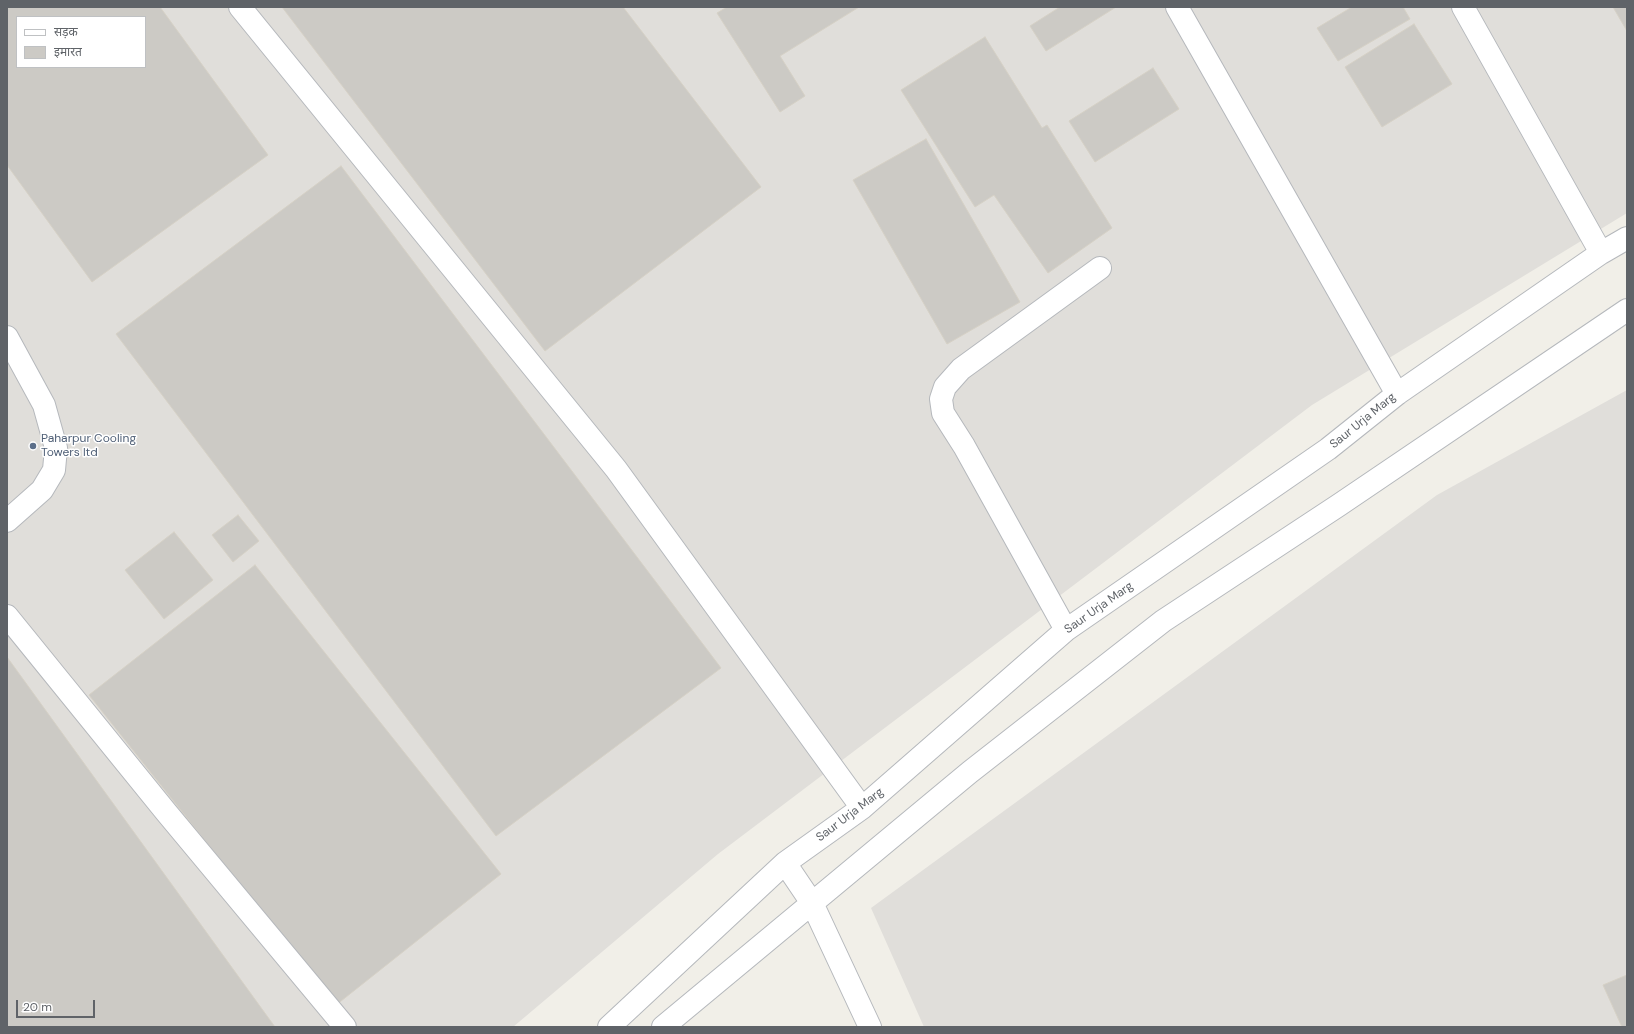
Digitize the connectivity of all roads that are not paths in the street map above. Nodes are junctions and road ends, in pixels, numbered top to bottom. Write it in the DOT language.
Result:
graph roads {
  1 [pos="240,7"];
  2 [pos="1177,7"];
  3 [pos="1463,7"];
  4 [pos="1627,238"];
  5 [pos="1601,253"];
  6 [pos="1100,268"];
  7 [pos="1627,310"];
  8 [pos="7,337"];
  9 [pos="1397,394"];
  10 [pos="7,521"];
  11 [pos="7,616"];
  12 [pos="1066,630"];
  13 [pos="862,808"];
  14 [pos="785,863"];
  15 [pos="812,903"];
  16 [pos="345,1027"];
  17 [pos="609,1027"];
  18 [pos="663,1027"];
  19 [pos="870,1027"];
  1 -- 13 [label="street"];
  2 -- 9 [label="street"];
  3 -- 5 [label="street"];
  4 -- 5 [label="street, Saur Urja Marg"];
  5 -- 9 [label="street, Saur Urja Marg"];
  6 -- 12 [label="street"];
  7 -- 15 [label="street"];
  8 -- 10 [label="street"];
  9 -- 12 [label="street, Saur Urja Marg"];
  11 -- 16 [label="street"];
  12 -- 13 [label="street, Saur Urja Marg"];
  13 -- 14 [label="street, Saur Urja Marg"];
  14 -- 15 [label="street"];
  14 -- 17 [label="street, Saur Urja Marg"];
  15 -- 18 [label="street"];
  15 -- 19 [label="street"];
}
